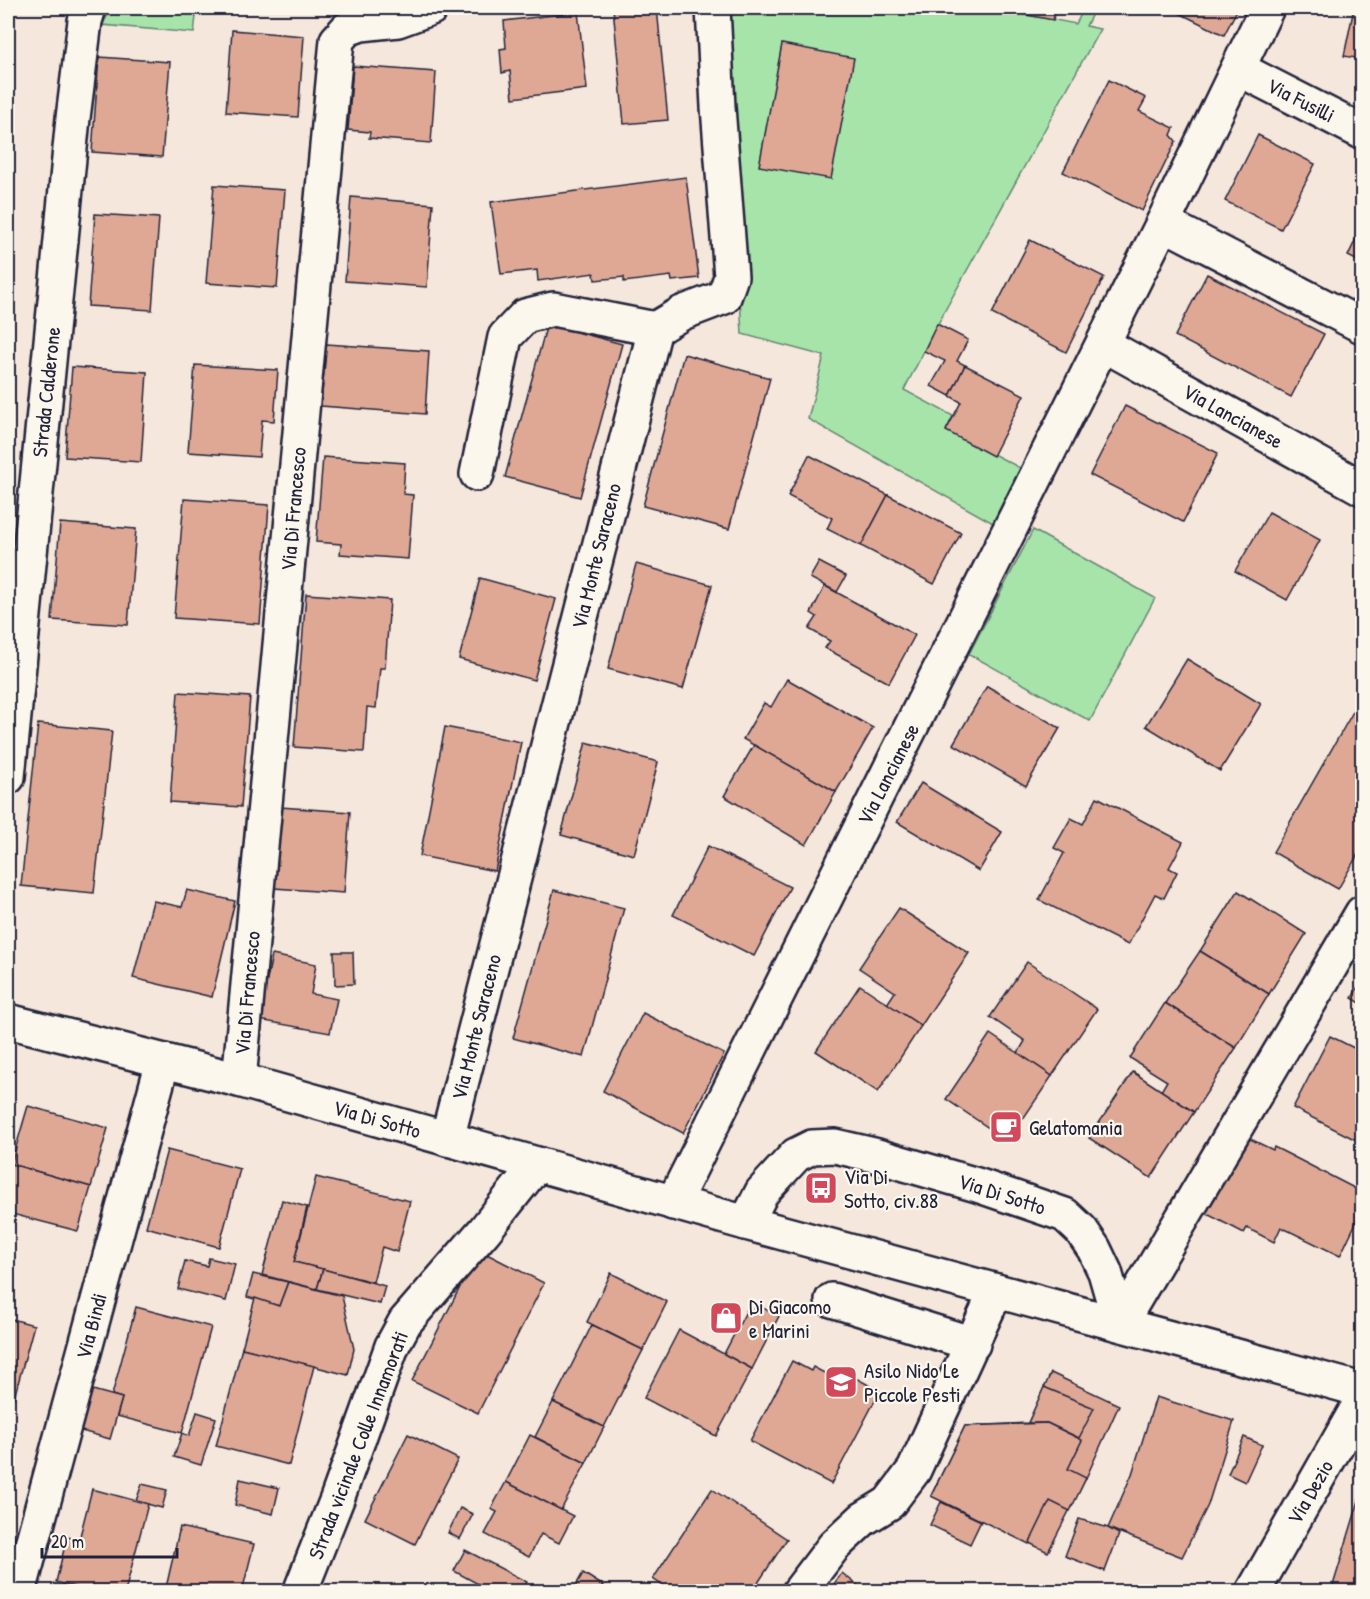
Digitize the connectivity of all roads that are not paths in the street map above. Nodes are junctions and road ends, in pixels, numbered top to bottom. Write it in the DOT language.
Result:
graph roads {
  1 [pos="89,8"];
  2 [pos="431,8"];
  3 [pos="713,8"];
  4 [pos="1267,8"];
  5 [pos="1239,69"];
  6 [pos="1362,132"];
  7 [pos="1163,223"];
  8 [pos="1362,326"];
  9 [pos="655,329"];
  10 [pos="1103,344"];
  11 [pos="477,474"];
  12 [pos="1362,488"];
  13 [pos="8,777"];
  14 [pos="1362,913"];
  15 [pos="8,1020"];
  16 [pos="164,1061"];
  17 [pos="239,1080"];
  18 [pos="447,1139"];
  19 [pos="537,1164"];
  20 [pos="673,1203"];
  21 [pos="746,1223"];
  22 [pos="996,1291"];
  23 [pos="832,1300"];
  24 [pos="1120,1324"];
  25 [pos="973,1344"];
  26 [pos="1362,1390"];
  27 [pos="19,1592"];
  28 [pos="300,1592"];
  29 [pos="799,1592"];
  30 [pos="1253,1592"];
  1 -- 13 [label="street, Strada Calderone"];
  2 -- 17 [label="street, Via Di Francesco"];
  3 -- 9 [label="street"];
  4 -- 5 [label="street, Via Lancianese"];
  5 -- 6 [label="street, Via Fusilli"];
  5 -- 7 [label="street, Via Lancianese"];
  7 -- 8 [label="street"];
  7 -- 10 [label="street, Via Lancianese"];
  9 -- 11 [label="street"];
  9 -- 18 [label="street, Via Monte Saraceno"];
  10 -- 12 [label="street, Via Lancianese"];
  10 -- 20 [label="street, Via Lancianese"];
  14 -- 24 [label="street"];
  15 -- 16 [label="street, Via Di Sotto"];
  16 -- 17 [label="street, Via Di Sotto"];
  16 -- 27 [label="street, Via Bindi"];
  17 -- 18 [label="street, Via Di Sotto"];
  18 -- 19 [label="street, Via Di Sotto"];
  19 -- 20 [label="street, Via Di Sotto"];
  19 -- 28 [label="street, Strada vicinale Colle Innamorati"];
  20 -- 21 [label="street, Via Di Sotto"];
  21 -- 22 [label="street, Via Di Sotto"];
  21 -- 24 [label="street, Via Di Sotto"];
  22 -- 24 [label="street, Via Di Sotto"];
  22 -- 25 [label="street"];
  23 -- 25 [label="street"];
  24 -- 26 [label="street, Via Di Sotto"];
  25 -- 29 [label="street"];
  26 -- 30 [label="street, Via Dezio"];
}
